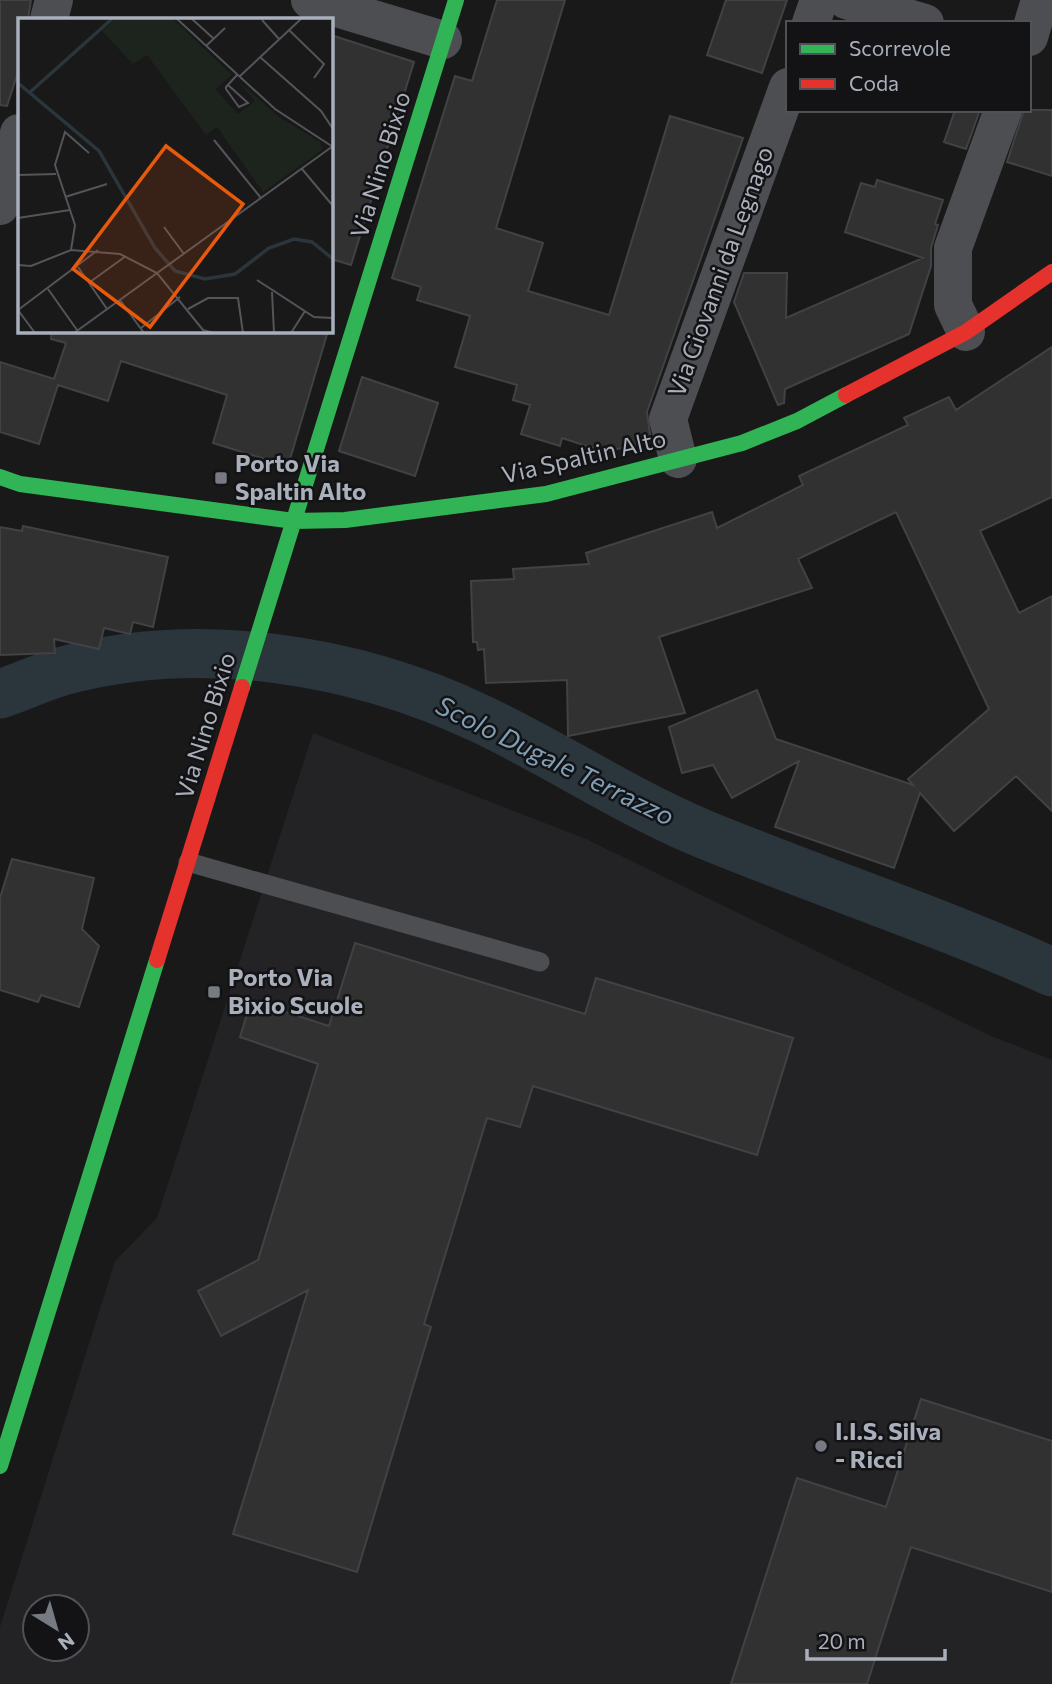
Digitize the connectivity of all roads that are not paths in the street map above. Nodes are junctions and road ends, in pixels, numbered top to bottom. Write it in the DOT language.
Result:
graph roads {
  1 [pos="54,0"];
  2 [pos="310,0"];
  3 [pos="456,0"];
  4 [pos="819,0"];
  5 [pos="846,0"];
  6 [pos="1040,0"];
  7 [pos="49,18"];
  8 [pos="812,21"];
  9 [pos="918,21"];
  10 [pos="1031,30"];
  11 [pos="443,40"];
  12 [pos="786,94"];
  13 [pos="1002,112"];
  14 [pos="18,137"];
  15 [pos="0,206"];
  16 [pos="1052,272"];
  17 [pos="966,332"];
  18 [pos="678,458"];
  19 [pos="0,477"];
  20 [pos="294,521"];
  21 [pos="188,862"];
  22 [pos="540,962"];
  23 [pos="0,1466"];
  1 -- 7 [label="street"];
  2 -- 11 [label="street"];
  3 -- 11 [label="street, Via Nino Bixio"];
  4 -- 8 [label="street"];
  5 -- 9 [label="street"];
  6 -- 10 [label="street"];
  11 -- 20 [label="street, Via Nino Bixio"];
  12 -- 18 [label="street, Via Giovanni da Legnago"];
  13 -- 17 [label="street"];
  14 -- 15 [label="street"];
  16 -- 17 [label="street, Via Spaltin Alto"];
  17 -- 18 [label="street, Via Spaltin Alto"];
  18 -- 20 [label="street, Via Spaltin Alto"];
  19 -- 20 [label="street, Via Spaltin Alto"];
  20 -- 21 [label="street, Via Nino Bixio"];
  21 -- 22 [label="lane"];
  21 -- 23 [label="street, Via Nino Bixio"];
}
